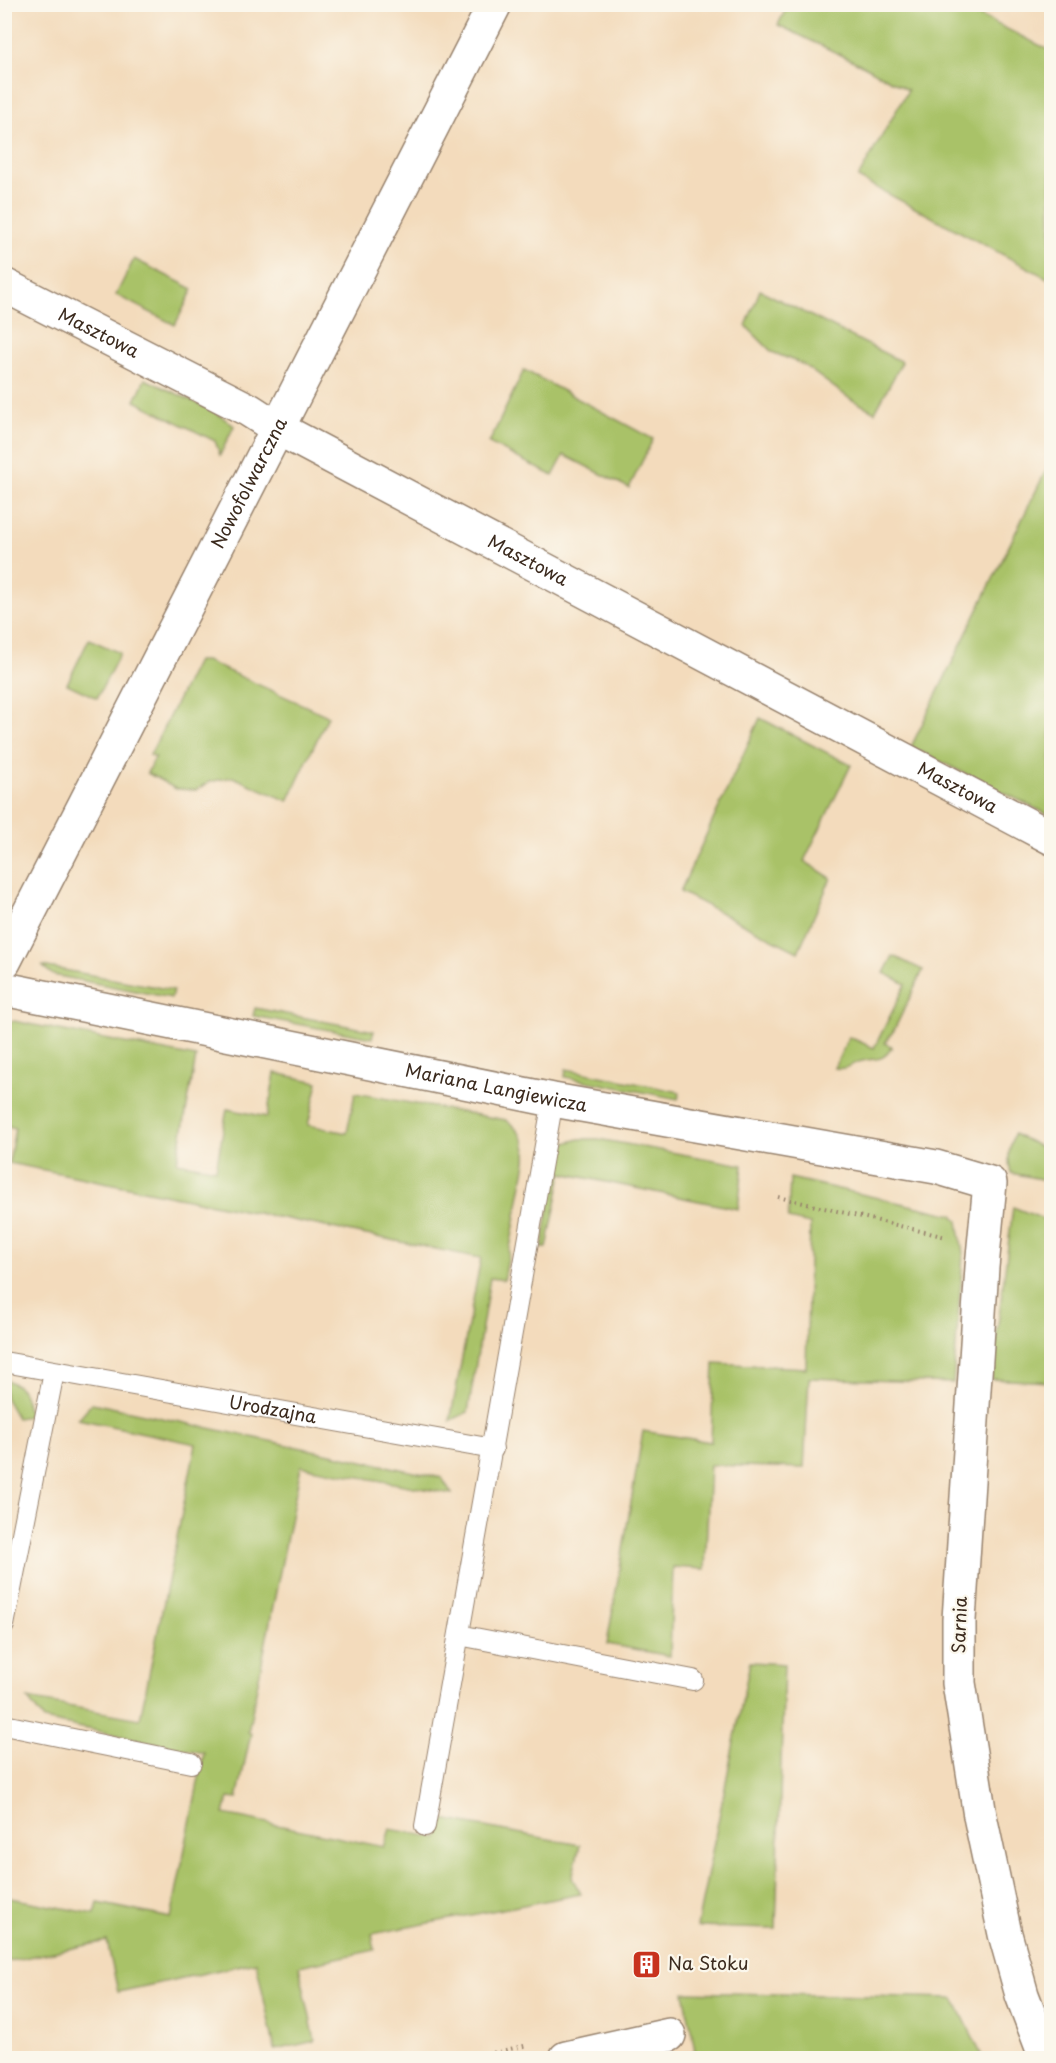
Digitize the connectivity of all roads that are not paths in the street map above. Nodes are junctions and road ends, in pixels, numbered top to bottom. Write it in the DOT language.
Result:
graph roads {
  1 [pos="495,4"];
  2 [pos="4,285"];
  3 [pos="277,428"];
  4 [pos="1052,838"];
  5 [pos="4,962"];
  6 [pos="4,989"];
  7 [pos="553,1100"];
  8 [pos="990,1183"];
  9 [pos="4,1362"];
  10 [pos="54,1372"];
  11 [pos="493,1449"];
  12 [pos="4,1625"];
  13 [pos="459,1635"];
  14 [pos="693,1680"];
  15 [pos="4,1725"];
  16 [pos="191,1763"];
  17 [pos="425,1826"];
  18 [pos="669,2035"];
  19 [pos="566,2058"];
  20 [pos="1046,2058"];
  1 -- 3 [label="street, Nowofolwarczna"];
  2 -- 3 [label="street, Masztowa"];
  3 -- 4 [label="street, Masztowa"];
  3 -- 5 [label="street, Nowofolwarczna"];
  6 -- 7 [label="street, Mariana Langiewicza"];
  7 -- 8 [label="street, Mariana Langiewicza"];
  7 -- 11 [label="lane"];
  8 -- 20 [label="street, Sarnia"];
  9 -- 10 [label="lane, Urodzajna"];
  10 -- 11 [label="lane, Urodzajna"];
  10 -- 12 [label="lane"];
  11 -- 13 [label="lane"];
  13 -- 14 [label="lane"];
  13 -- 17 [label="lane"];
  15 -- 16 [label="lane"];
  18 -- 19 [label="street"];
}
